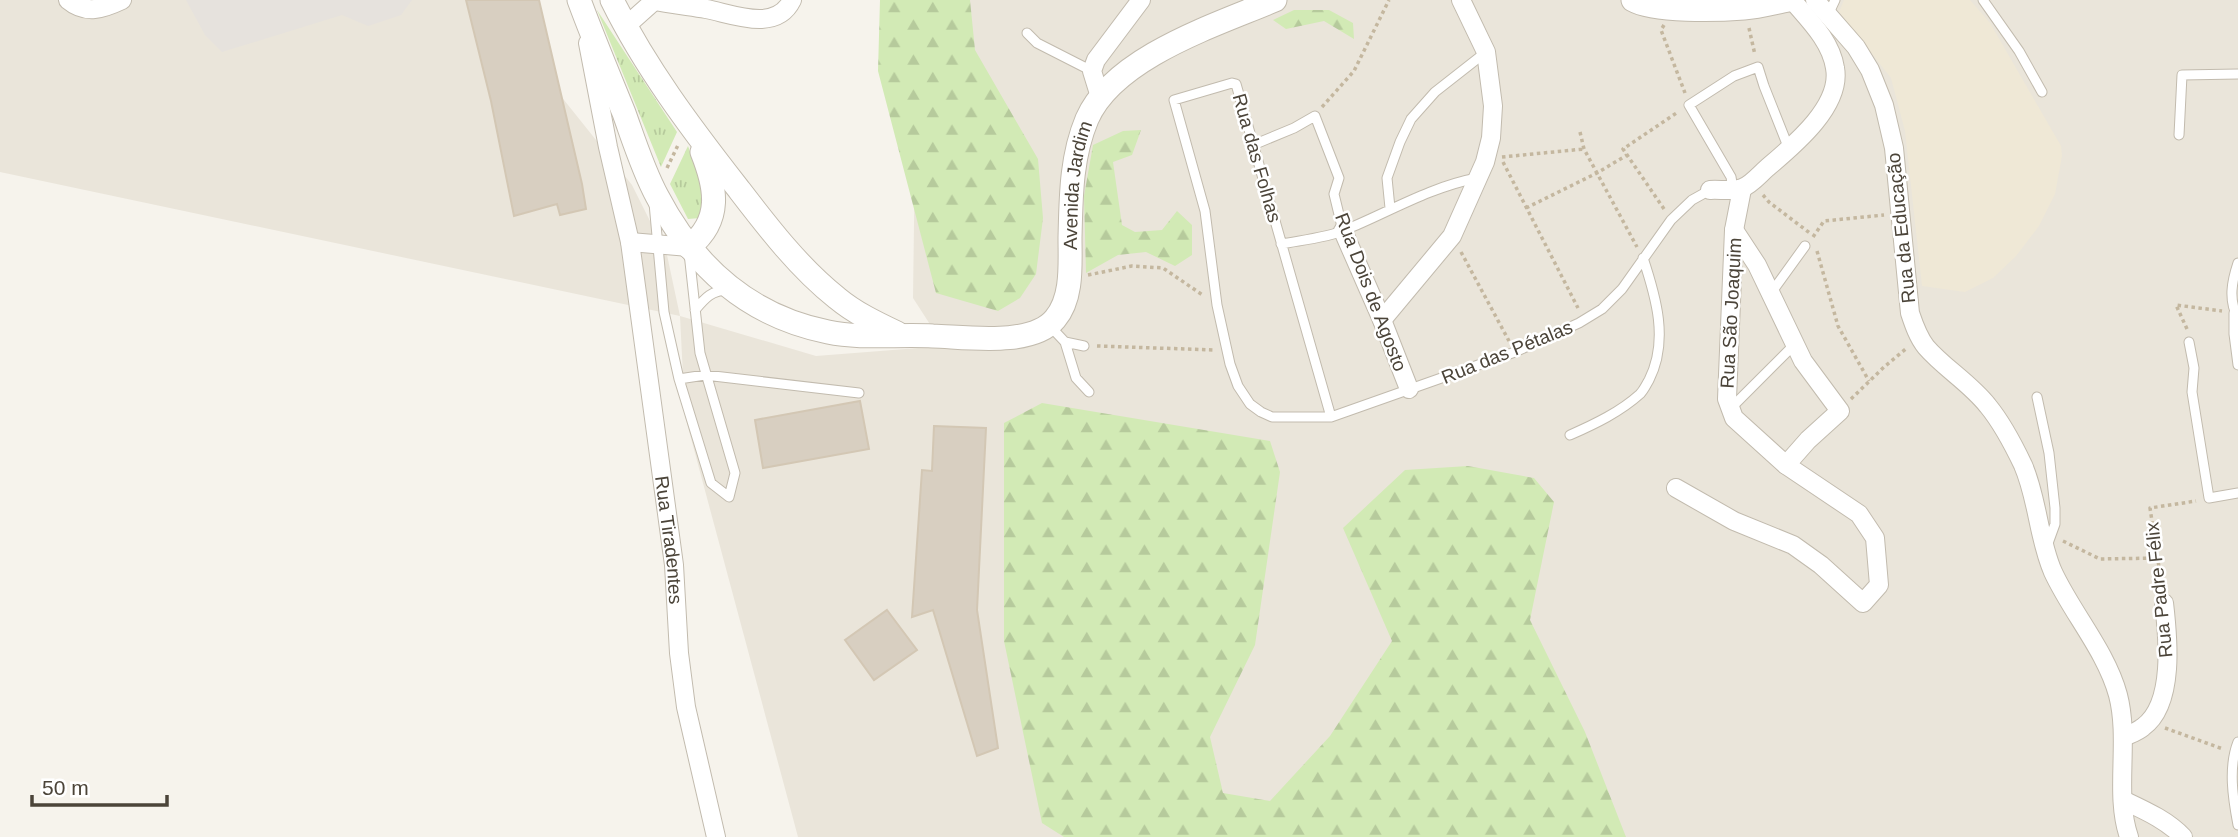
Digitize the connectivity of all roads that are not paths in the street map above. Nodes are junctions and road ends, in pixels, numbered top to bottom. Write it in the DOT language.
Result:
graph roads {
  1 [pos="68,0"];
  2 [pos="122,0"];
  3 [pos="612,0"];
  4 [pos="653,0"];
  5 [pos="792,0"];
  6 [pos="1141,0"];
  7 [pos="1275,0"];
  8 [pos="1461,0"];
  9 [pos="1633,0"];
  10 [pos="1790,0"];
  11 [pos="1815,0"];
  12 [pos="1983,0"];
  13 [pos="580,1"];
  14 [pos="1832,8"];
  15 [pos="626,26"];
  16 [pos="1027,33"];
  17 [pos="1486,52"];
  18 [pos="1092,71"];
  19 [pos="2238,74"];
  20 [pos="2042,92"];
  21 [pos="1100,97"];
  22 [pos="688,135"];
  23 [pos="2179,135"];
  24 [pos="1253,145"];
  25 [pos="1789,149"];
  26 [pos="1488,165"];
  27 [pos="658,181"];
  28 [pos="1742,186"];
  29 [pos="1710,190"];
  30 [pos="1390,208"];
  31 [pos="1734,230"];
  32 [pos="1343,231"];
  33 [pos="630,242"];
  34 [pos="656,244"];
  35 [pos="1281,244"];
  36 [pos="1805,246"];
  37 [pos="689,247"];
  38 [pos="1643,258"];
  39 [pos="2238,263"];
  40 [pos="731,290"];
  41 [pos="1770,294"];
  42 [pos="1217,305"];
  43 [pos="695,310"];
  44 [pos="2236,314"];
  45 [pos="1382,320"];
  46 [pos="1049,325"];
  47 [pos="900,334"];
  48 [pos="1065,342"];
  49 [pos="2189,342"];
  50 [pos="1795,344"];
  51 [pos="1084,346"];
  52 [pos="2238,365"];
  53 [pos="705,375"];
  54 [pos="679,379"];
  55 [pos="1409,389"];
  56 [pos="1089,392"];
  57 [pos="859,393"];
  58 [pos="2037,397"];
  59 [pos="1729,410"];
  60 [pos="1331,417"];
  61 [pos="1570,435"];
  62 [pos="1786,465"];
  63 [pos="1676,488"];
  64 [pos="2238,493"];
  65 [pos="2049,543"];
  66 [pos="2164,603"];
  67 [pos="2123,737"];
  68 [pos="2238,742"];
  69 [pos="2123,800"];
  70 [pos="2238,825"];
  71 [pos="716,837"];
  72 [pos="2129,837"];
  73 [pos="2183,837"];
  1 -- 2 [label="street"];
  3 -- 15 [label="street"];
  4 -- 5 [label="street"];
  4 -- 15 [label="street"];
  6 -- 18 [label="street"];
  7 -- 21 [label="street, Avenida Jardim"];
  8 -- 17 [label="street"];
  9 -- 10 [label="street"];
  10 -- 25 [label="street"];
  11 -- 14 [label="street, Rua da Educação"];
  12 -- 20 [label="lane"];
  13 -- 27 [label="street, Rua Tiradentes"];
  13 -- 33 [label="street, Rua Tiradentes"];
  14 -- 65 [label="street, Rua da Educação"];
  15 -- 22 [label="street"];
  16 -- 18 [label="lane"];
  17 -- 26 [label="street"];
  17 -- 30 [label="lane"];
  18 -- 21 [label="street"];
  19 -- 23 [label="lane"];
  21 -- 46 [label="street, Avenida Jardim"];
  22 -- 37 [label="street"];
  22 -- 47 [label="street"];
  24 -- 32 [label="lane, Rua Dois de Agosto"];
  24 -- 35 [label="lane, Rua das Folhas"];
  24 -- 42 [label="lane, Rua das Folhas"];
  25 -- 28 [label="street"];
  25 -- 28 [label="lane"];
  26 -- 30 [label="lane"];
  26 -- 45 [label="street"];
  27 -- 34 [label="lane, Rua Tiradentes"];
  27 -- 37 [label="street, Rua Tiradentes"];
  28 -- 29 [label="street, Rua das Pétalas"];
  28 -- 31 [label="street, Rua São Joaquim"];
  29 -- 38 [label="lane, Rua das Pétalas"];
  30 -- 32 [label="lane"];
  31 -- 41 [label="street"];
  31 -- 59 [label="street, Rua São Joaquim"];
  32 -- 35 [label="lane"];
  32 -- 45 [label="street, Rua Dois de Agosto"];
  33 -- 34 [label="street"];
  33 -- 71 [label="street, Rua Tiradentes"];
  34 -- 37 [label="street"];
  34 -- 54 [label="lane, Rua Tiradentes"];
  35 -- 60 [label="lane, Rua das Folhas"];
  36 -- 41 [label="lane"];
  37 -- 40 [label="street"];
  37 -- 43 [label="lane"];
  38 -- 55 [label="lane, Rua das Pétalas"];
  38 -- 61 [label="lane"];
  39 -- 44 [label="lane"];
  40 -- 43 [label="lane"];
  40 -- 47 [label="street"];
  41 -- 50 [label="street"];
  42 -- 60 [label="lane, Rua das Pétalas"];
  43 -- 53 [label="lane"];
  44 -- 52 [label="lane"];
  45 -- 55 [label="street, Rua Dois de Agosto"];
  46 -- 47 [label="street"];
  46 -- 48 [label="lane"];
  48 -- 51 [label="lane"];
  48 -- 56 [label="lane"];
  49 -- 64 [label="lane"];
  50 -- 59 [label="lane"];
  50 -- 62 [label="street"];
  53 -- 54 [label="lane"];
  53 -- 54 [label="lane, Rua Tiradentes"];
  53 -- 57 [label="lane"];
  55 -- 60 [label="lane, Rua das Pétalas"];
  58 -- 65 [label="lane"];
  59 -- 62 [label="street, Rua São Joaquim"];
  62 -- 63 [label="street, Rua São Joaquim"];
  65 -- 67 [label="street, Rua da Educação"];
  66 -- 67 [label="street, Rua Padre Félix"];
  67 -- 69 [label="street, Rua da Educação"];
  68 -- 70 [label="lane"];
  69 -- 72 [label="street, Rua da Educação"];
  69 -- 73 [label="street"];
}
